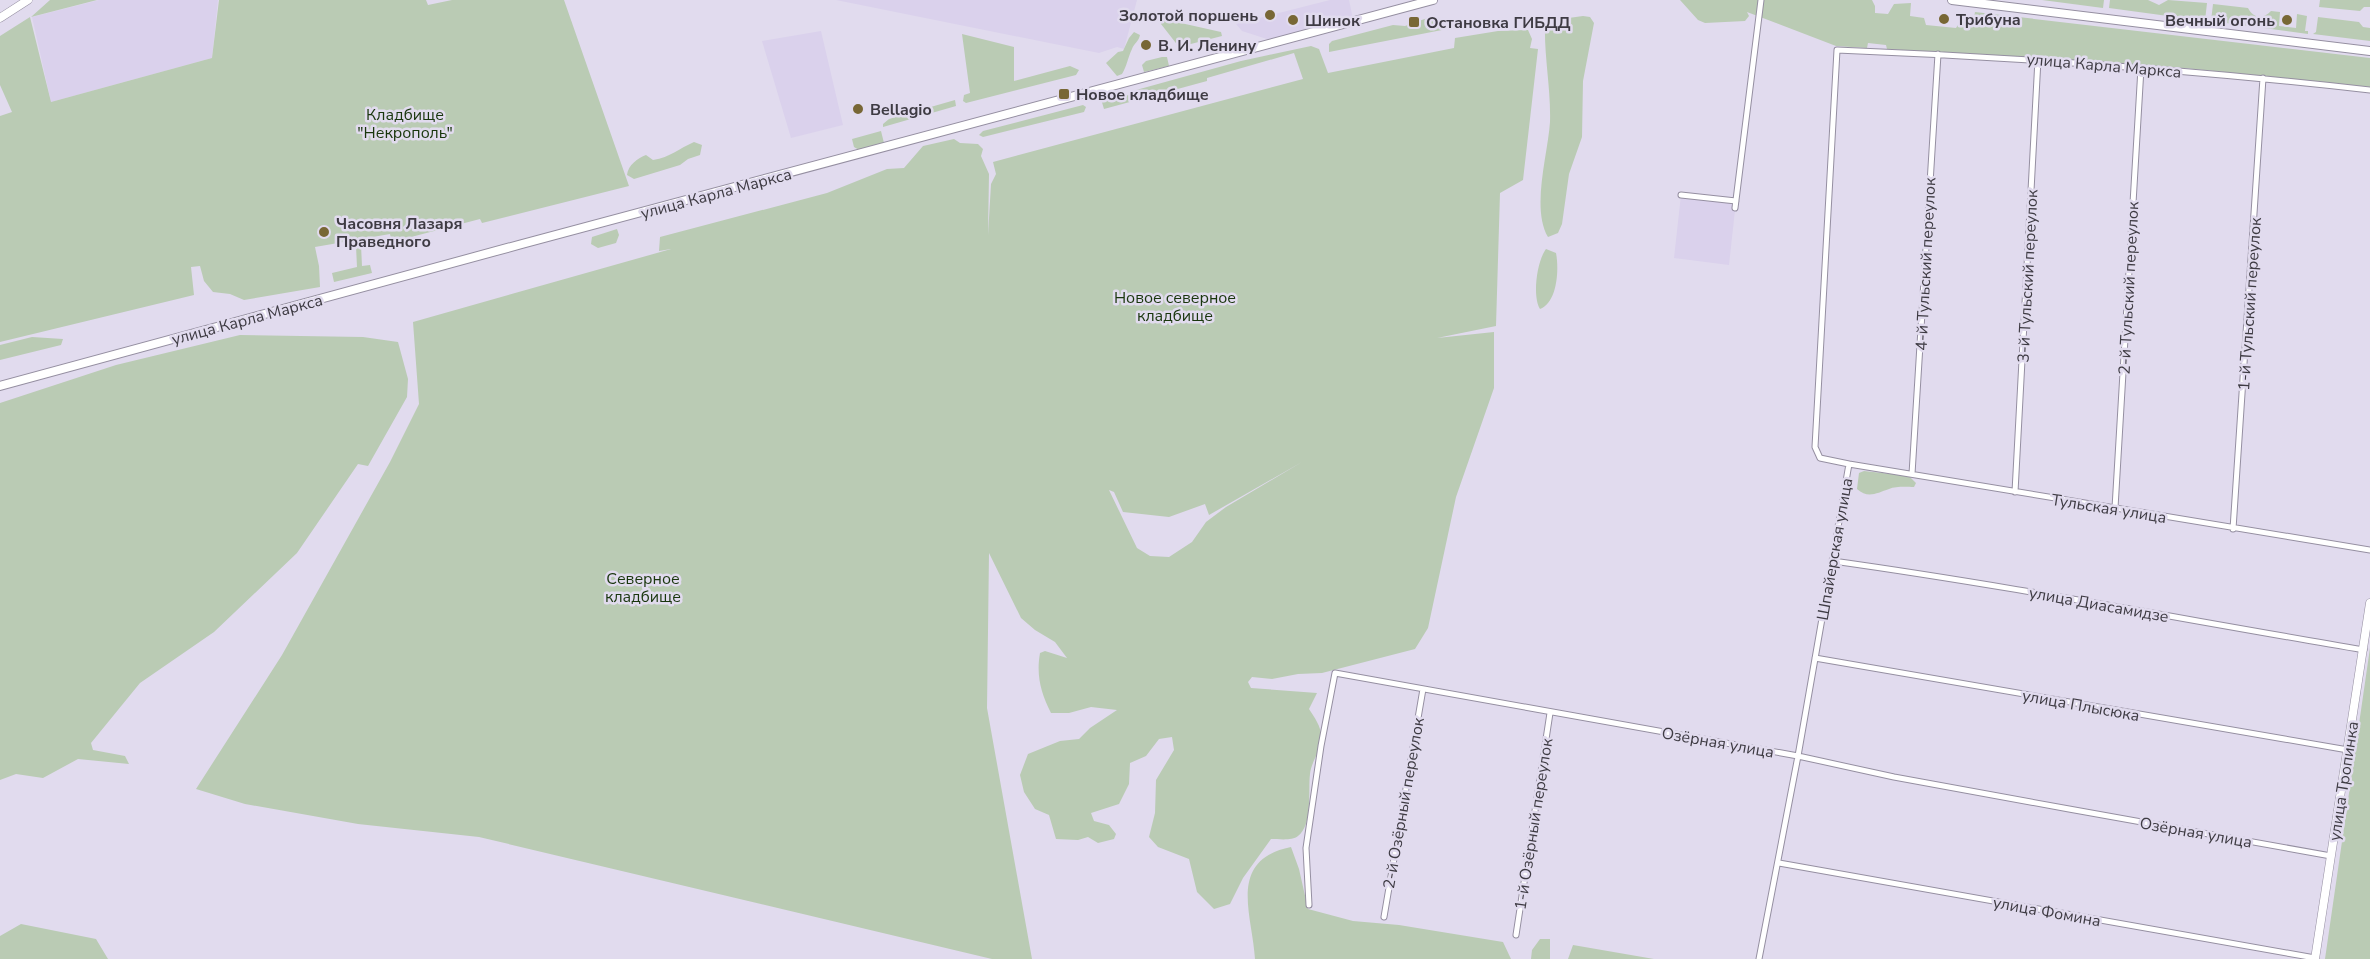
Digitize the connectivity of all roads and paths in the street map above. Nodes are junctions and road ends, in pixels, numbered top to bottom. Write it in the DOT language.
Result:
graph roads {
  1 [pos="28,0"];
  2 [pos="1433,0"];
  3 [pos="1761,0"];
  4 [pos="1952,0"];
  5 [pos="0,18"];
  6 [pos="1837,50"];
  7 [pos="2370,51"];
  8 [pos="1938,54"];
  9 [pos="2038,59"];
  10 [pos="2141,68"];
  11 [pos="2263,78"];
  12 [pos="2370,90"];
  13 [pos="1681,195"];
  14 [pos="1736,201"];
  15 [pos="1735,208"];
  16 [pos="0,386"];
  17 [pos="1849,464"];
  18 [pos="1912,474"];
  19 [pos="2016,492"];
  20 [pos="2115,508"];
  21 [pos="2233,529"];
  22 [pos="2370,550"];
  23 [pos="1833,561"];
  24 [pos="2370,603"];
  25 [pos="2364,650"];
  26 [pos="1815,658"];
  27 [pos="1423,689"];
  28 [pos="1550,713"];
  29 [pos="2348,750"];
  30 [pos="1798,756"];
  31 [pos="2331,856"];
  32 [pos="1779,862"];
  33 [pos="1310,905"];
  34 [pos="1384,917"];
  35 [pos="1516,935"];
  36 [pos="2315,958"];
  37 [pos="1759,959"];
  1 -- 5 [label="main road"];
  2 -- 16 [label="main road, улица Карла Маркса"];
  3 -- 14 [label="street"];
  4 -- 7 [label="main road"];
  6 -- 8 [label="street, улица Карла Маркса"];
  6 -- 17 [label="street, Шпайерская улица"];
  8 -- 9 [label="street, улица Карла Маркса"];
  8 -- 18 [label="street, 4-й Тульский переулок"];
  9 -- 10 [label="street, улица Карла Маркса"];
  9 -- 19 [label="street, 3-й Тульский переулок"];
  10 -- 11 [label="street, улица Карла Маркса"];
  10 -- 20 [label="street, 2-й Тульский переулок"];
  11 -- 12 [label="street, улица Карла Маркса"];
  11 -- 21 [label="street, 1-й Тульский переулок"];
  13 -- 14 [label="street"];
  14 -- 15 [label="street"];
  17 -- 18 [label="street, Тульская улица"];
  17 -- 23 [label="street, Шпайерская улица"];
  18 -- 19 [label="street, Тульская улица"];
  19 -- 20 [label="street, Тульская улица"];
  20 -- 21 [label="street, Тульская улица"];
  21 -- 22 [label="street, Тульская улица"];
  23 -- 25 [label="street, улица Диасамидзе"];
  23 -- 26 [label="street, Шпайерская улица"];
  24 -- 25 [label="main road, улица Тропинка"];
  25 -- 29 [label="main road, улица Тропинка"];
  26 -- 29 [label="street, улица Плысюка"];
  26 -- 30 [label="street, Шпайерская улица"];
  27 -- 28 [label="street, Озёрная улица"];
  27 -- 33 [label="street, Озёрная улица"];
  27 -- 34 [label="street, 2-й Озёрный переулок"];
  28 -- 30 [label="street, Озёрная улица"];
  28 -- 35 [label="street, 1-й Озёрный переулок"];
  29 -- 31 [label="main road, улица Тропинка"];
  30 -- 31 [label="street, Озёрная улица"];
  30 -- 32 [label="street, Шпайерская улица"];
  31 -- 36 [label="main road, улица Тропинка"];
  32 -- 36 [label="street, улица Фомина"];
  32 -- 37 [label="street, Шпайерская улица"];
}
